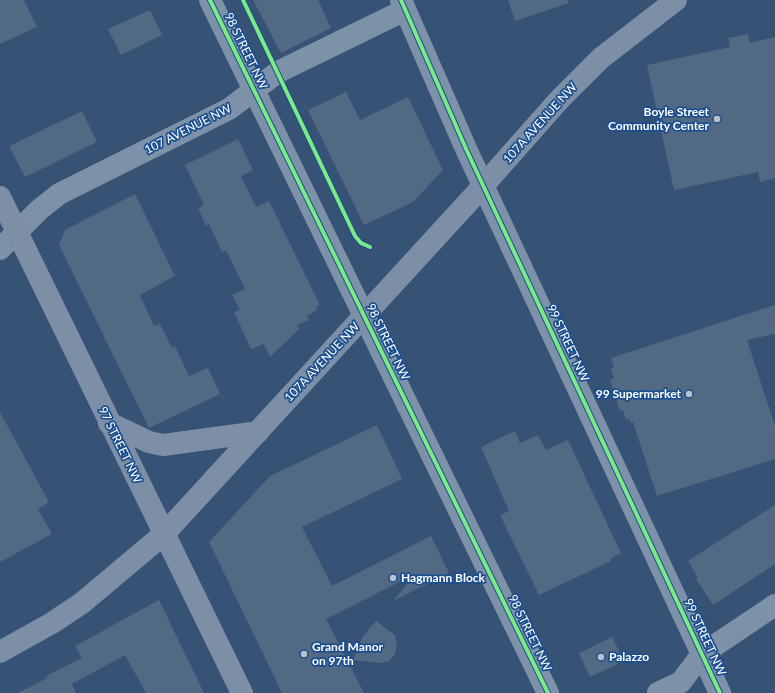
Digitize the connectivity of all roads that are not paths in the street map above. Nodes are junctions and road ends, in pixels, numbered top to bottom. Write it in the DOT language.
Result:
graph roads {
  1 [pos="210,0"];
  2 [pos="676,0"];
  3 [pos="403,5"];
  4 [pos="254,90"];
  5 [pos="483,186"];
  6 [pos="0,197"];
  7 [pos="17,233"];
  8 [pos="0,249"];
  9 [pos="364,316"];
  10 [pos="109,423"];
  11 [pos="258,432"];
  12 [pos="164,534"];
  13 [pos="775,605"];
  14 [pos="0,652"];
  15 [pos="702,654"];
  16 [pos="242,693"];
  17 [pos="548,693"];
  18 [pos="658,693"];
  19 [pos="720,693"];
  1 -- 4 [label="street, 98 STREET NW"];
  2 -- 5 [label="main road, 107A AVENUE NW"];
  3 -- 4 [label="street, 107 AVENUE NW"];
  3 -- 5 [label="street, 99 STREET NW"];
  4 -- 7 [label="street, 107 AVENUE NW"];
  4 -- 9 [label="street, 98 STREET NW"];
  5 -- 9 [label="main road, 107A AVENUE NW"];
  5 -- 15 [label="street, 99 STREET NW"];
  6 -- 7 [label="main road, 97 STREET NW"];
  7 -- 8 [label="street, 107 AVENUE NW"];
  7 -- 10 [label="main road, 97 STREET NW"];
  9 -- 11 [label="main road, 107A AVENUE NW"];
  9 -- 17 [label="street, 98 STREET NW"];
  10 -- 11 [label="main road"];
  10 -- 12 [label="main road, 97 STREET NW"];
  11 -- 12 [label="main road, 107A AVENUE NW"];
  12 -- 14 [label="main road, 107A AVENUE NW"];
  12 -- 16 [label="main road, 97 STREET NW"];
  13 -- 15 [label="street"];
  15 -- 18 [label="street"];
  15 -- 19 [label="street, 99 STREET NW"];
}
